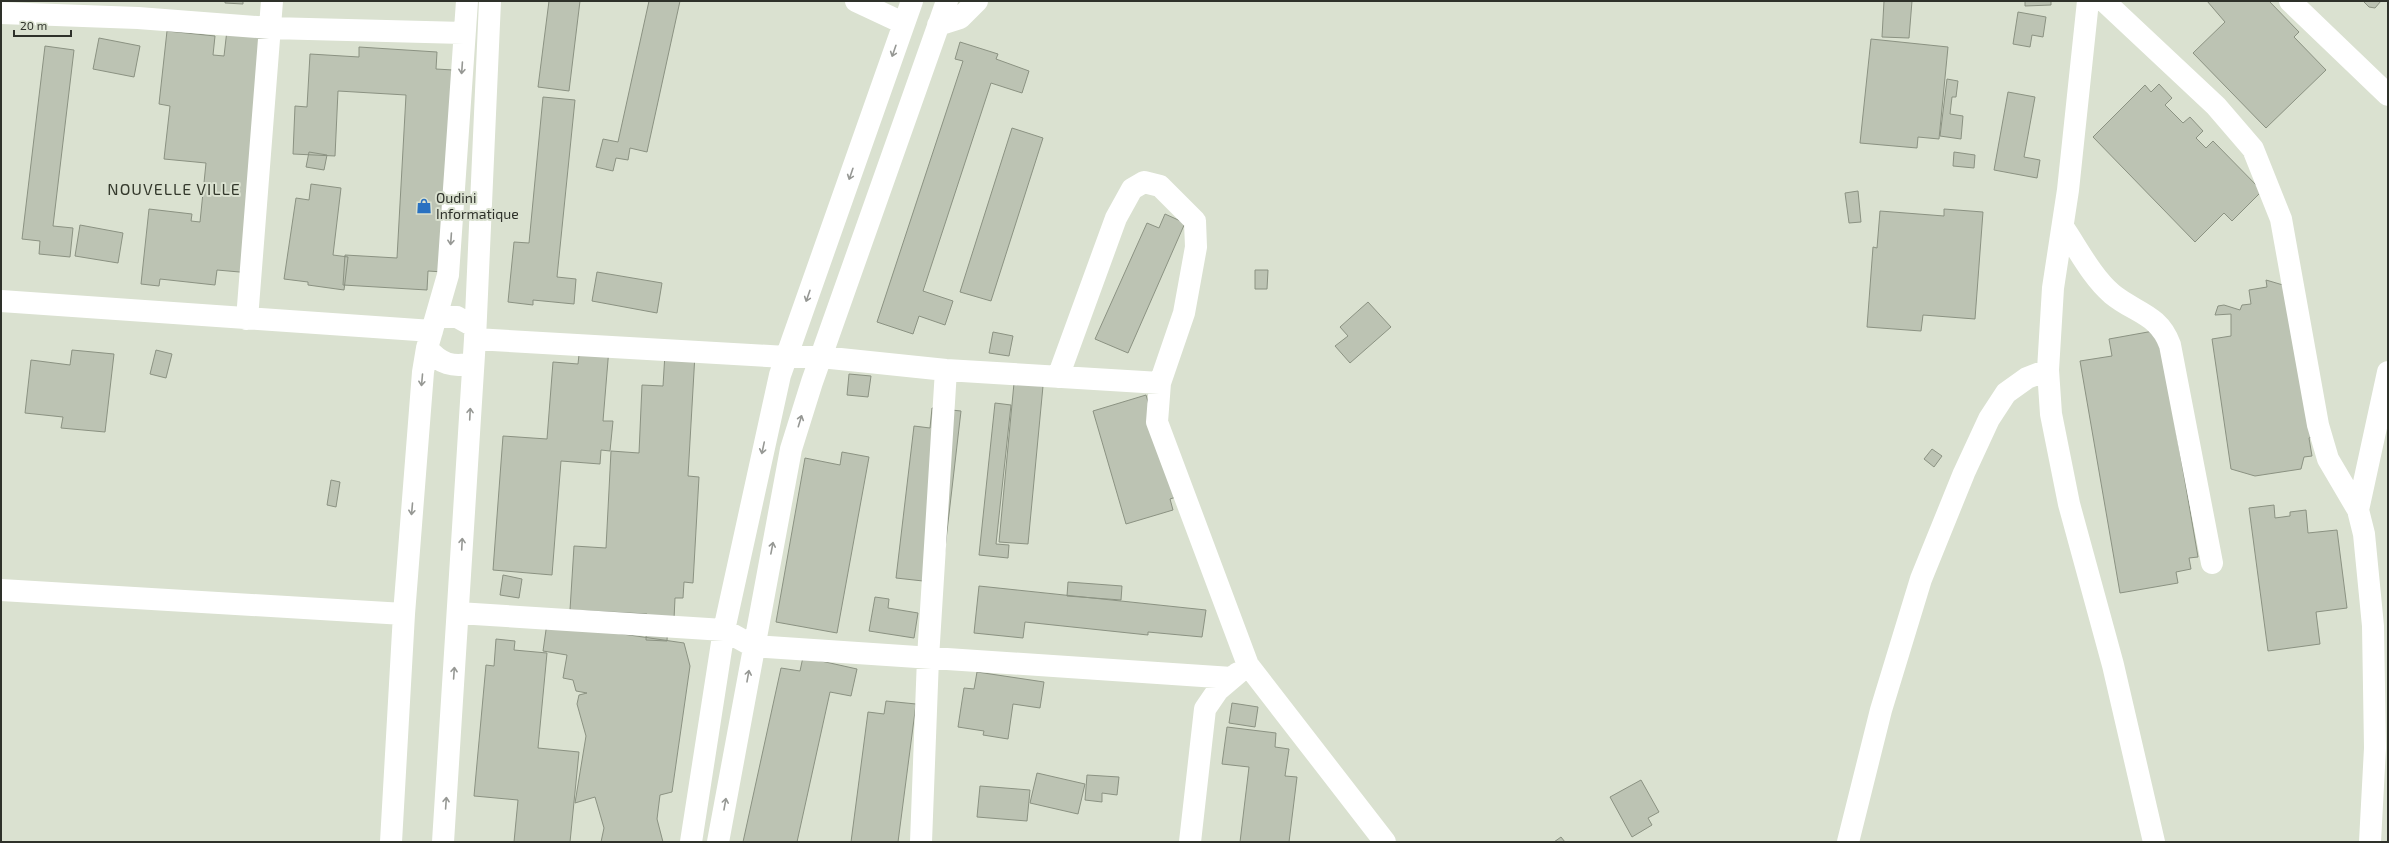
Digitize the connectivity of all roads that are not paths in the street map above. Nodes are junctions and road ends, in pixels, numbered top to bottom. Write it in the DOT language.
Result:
graph roads {
  1 [pos="272,1"];
  2 [pos="467,1"];
  3 [pos="490,1"];
  4 [pos="856,1"];
  5 [pos="912,1"];
  6 [pos="947,1"];
  7 [pos="978,1"];
  8 [pos="2088,1"];
  9 [pos="2104,1"];
  10 [pos="2290,1"];
  11 [pos="138,10"];
  12 [pos="1,13"];
  13 [pos="903,23"];
  14 [pos="938,26"];
  15 [pos="270,28"];
  16 [pos="464,33"];
  17 [pos="2388,95"];
  18 [pos="2063,227"];
  19 [pos="1,301"];
  20 [pos="247,319"];
  21 [pos="432,332"];
  22 [pos="475,333"];
  23 [pos="786,357"];
  24 [pos="821,357"];
  25 [pos="473,363"];
  26 [pos="946,370"];
  27 [pos="2048,370"];
  28 [pos="2388,372"];
  29 [pos="1058,377"];
  30 [pos="1160,383"];
  31 [pos="2358,510"];
  32 [pos="2212,563"];
  33 [pos="1,590"];
  34 [pos="458,613"];
  35 [pos="404,614"];
  36 [pos="724,630"];
  37 [pos="753,646"];
  38 [pos="928,658"];
  39 [pos="1240,672"];
  40 [pos="391,842"];
  41 [pos="443,842"];
  42 [pos="691,842"];
  43 [pos="718,842"];
  44 [pos="921,842"];
  45 [pos="1190,842"];
  46 [pos="1385,842"];
  47 [pos="1848,842"];
  48 [pos="2154,842"];
  49 [pos="2370,842"];
  1 -- 15 [label="street"];
  2 -- 16 [label="street"];
  3 -- 22 [label="street"];
  4 -- 13 [label="street"];
  5 -- 13 [label="street"];
  6 -- 14 [label="street"];
  7 -- 14 [label="street"];
  8 -- 18 [label="street"];
  9 -- 31 [label="street"];
  10 -- 17 [label="street"];
  11 -- 12 [label="street"];
  11 -- 15 [label="street"];
  13 -- 23 [label="street, one-way"];
  14 -- 24 [label="street"];
  15 -- 16 [label="street"];
  15 -- 20 [label="street"];
  16 -- 21 [label="street, one-way"];
  18 -- 27 [label="street"];
  18 -- 32 [label="street"];
  19 -- 20 [label="street"];
  20 -- 21 [label="street"];
  21 -- 22 [label="street"];
  21 -- 25 [label="street"];
  21 -- 35 [label="street, one-way"];
  22 -- 23 [label="street"];
  22 -- 25 [label="street"];
  23 -- 24 [label="street"];
  23 -- 36 [label="street, one-way"];
  24 -- 26 [label="street"];
  37 -- 24 [label="street, one-way"];
  34 -- 25 [label="street, one-way"];
  26 -- 29 [label="street"];
  26 -- 38 [label="street"];
  27 -- 47 [label="street"];
  27 -- 48 [label="street"];
  28 -- 31 [label="street"];
  29 -- 30 [label="street"];
  29 -- 30 [label="street"];
  30 -- 39 [label="street"];
  31 -- 49 [label="street"];
  33 -- 35 [label="street"];
  34 -- 36 [label="street"];
  41 -- 34 [label="street, one-way"];
  35 -- 40 [label="street"];
  36 -- 37 [label="street"];
  36 -- 42 [label="street"];
  37 -- 38 [label="street"];
  43 -- 37 [label="street, one-way"];
  38 -- 39 [label="street"];
  38 -- 44 [label="street"];
  39 -- 45 [label="street"];
  39 -- 46 [label="street"];
}
